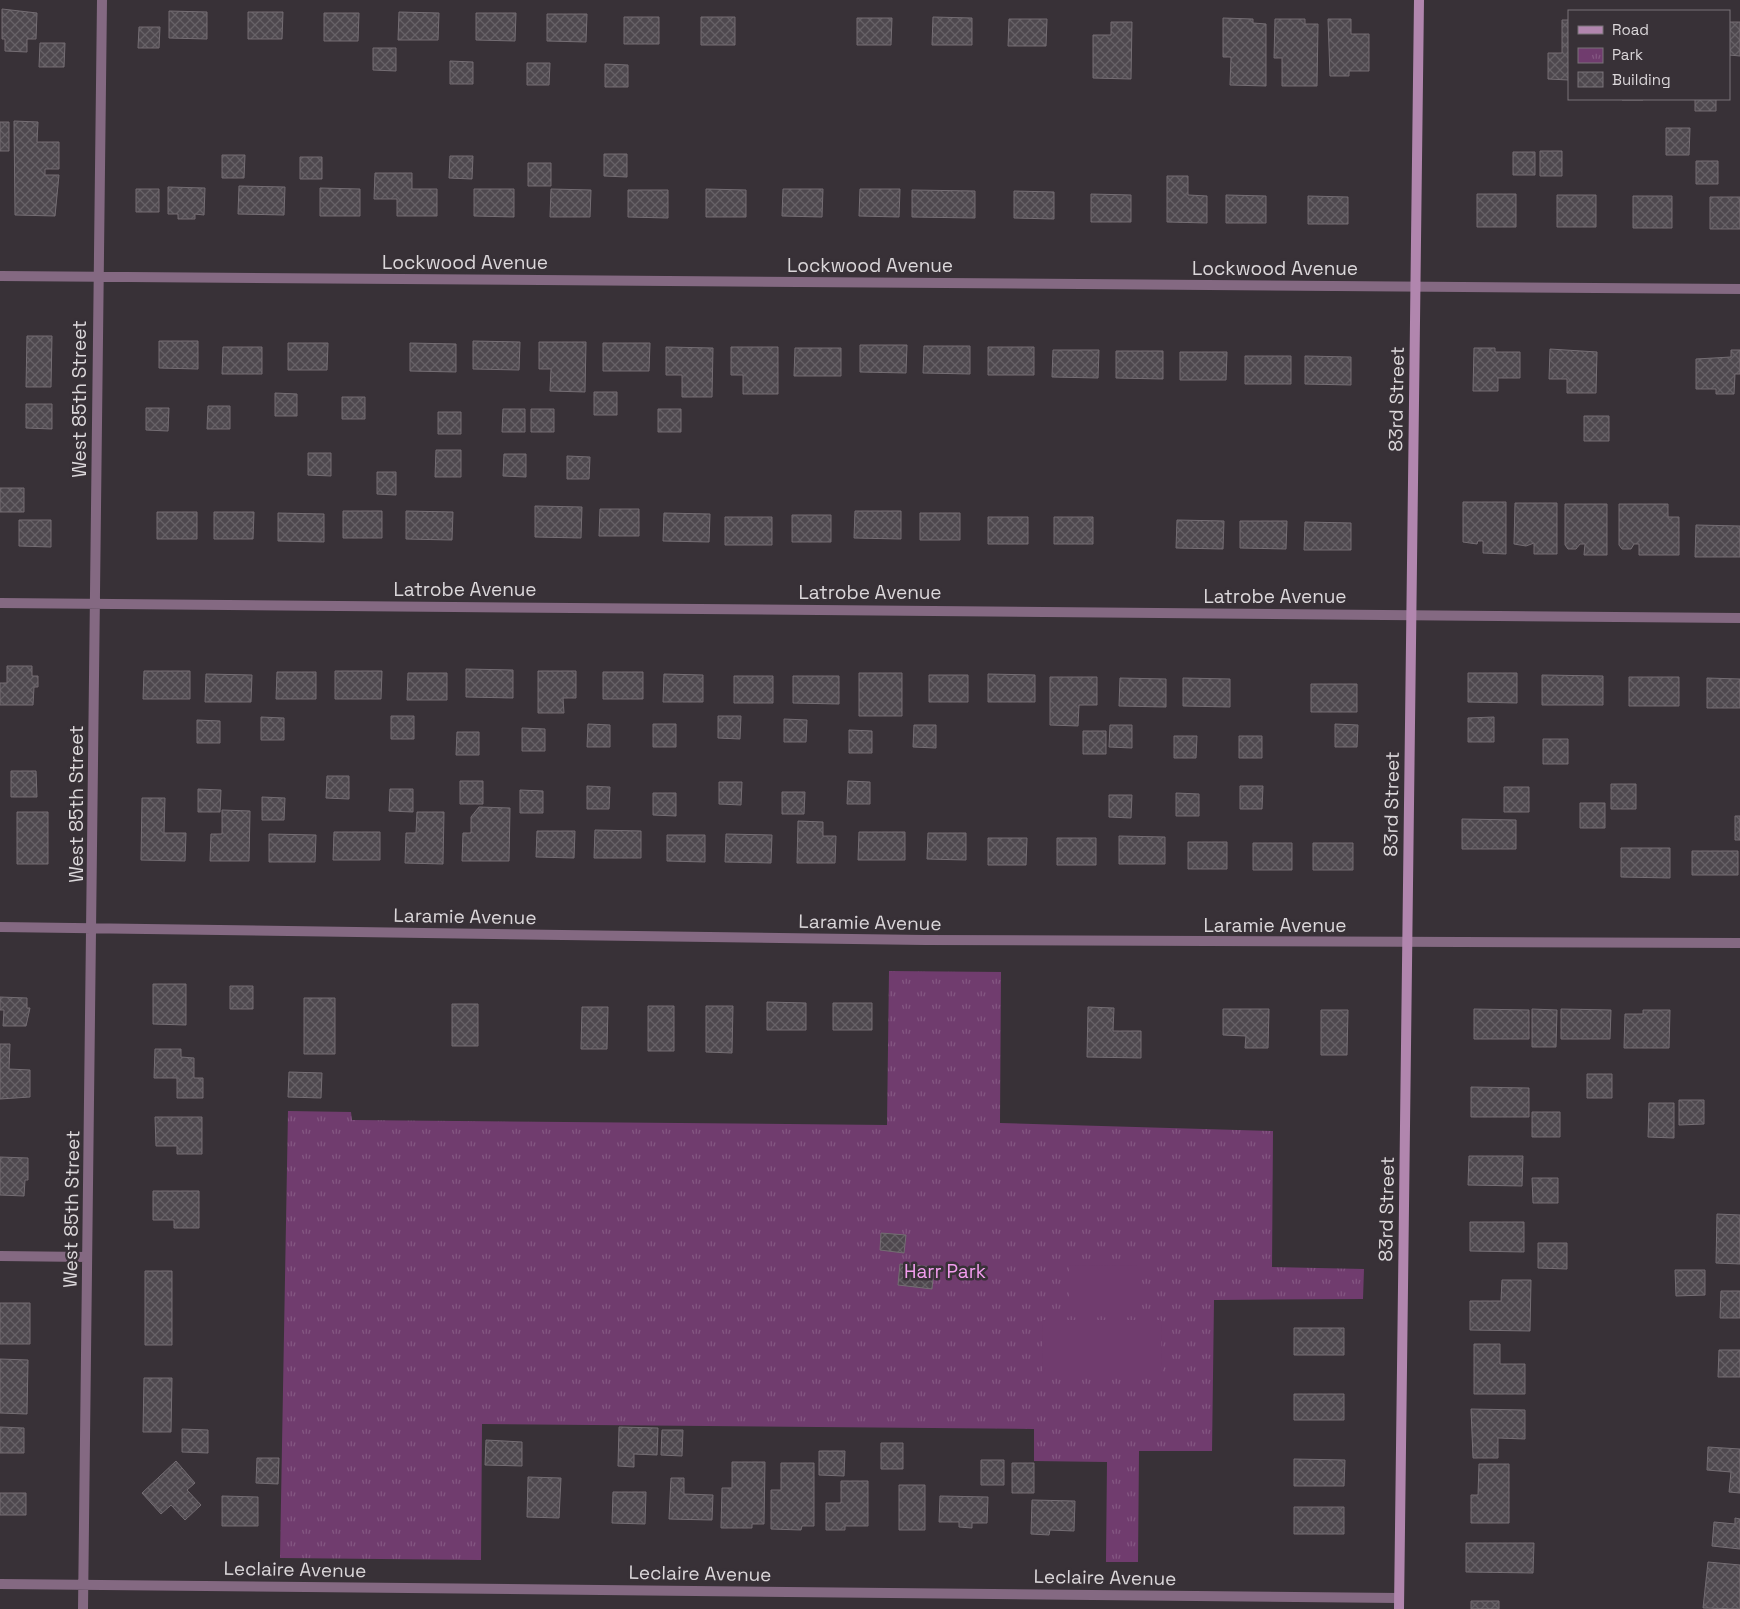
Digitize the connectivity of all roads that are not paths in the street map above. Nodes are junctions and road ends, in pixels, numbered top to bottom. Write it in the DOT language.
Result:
graph roads {
  1 [pos="102,0"];
  2 [pos="1419,0"];
  3 [pos="0,276"];
  4 [pos="98,277"];
  5 [pos="1415,286"];
  6 [pos="1740,289"];
  7 [pos="0,603"];
  8 [pos="95,604"];
  9 [pos="1411,614"];
  10 [pos="1740,618"];
  11 [pos="0,927"];
  12 [pos="93,928"];
  13 [pos="1407,942"];
  14 [pos="1740,943"];
  15 [pos="0,1256"];
  16 [pos="87,1256"];
  17 [pos="0,1584"];
  18 [pos="84,1584"];
  19 [pos="1399,1598"];
  20 [pos="83,1609"];
  21 [pos="1399,1609"];
  1 -- 4 [label="street, West 85th Street"];
  2 -- 5 [label="street, 83rd Street"];
  3 -- 4 [label="street, Lockwood Avenue"];
  4 -- 5 [label="street, Lockwood Avenue"];
  4 -- 8 [label="street, West 85th Street"];
  5 -- 6 [label="street, Lockwood Avenue"];
  5 -- 9 [label="street, 83rd Street"];
  7 -- 8 [label="street, Latrobe Avenue"];
  8 -- 9 [label="street, Latrobe Avenue"];
  8 -- 12 [label="street, West 85th Street"];
  9 -- 10 [label="street, Latrobe Avenue"];
  9 -- 13 [label="street, 83rd Street"];
  11 -- 12 [label="street, Laramie Avenue"];
  12 -- 13 [label="street, Laramie Avenue"];
  12 -- 16 [label="street, West 85th Street"];
  13 -- 14 [label="street, Laramie Avenue"];
  13 -- 19 [label="street, 83rd Street"];
  15 -- 16 [label="street"];
  16 -- 18 [label="street, West 85th Street"];
  17 -- 18 [label="street, Leclaire Avenue"];
  18 -- 19 [label="street, Leclaire Avenue"];
  18 -- 20 [label="street, West 85th Street"];
  19 -- 21 [label="street, 83rd Street"];
}
